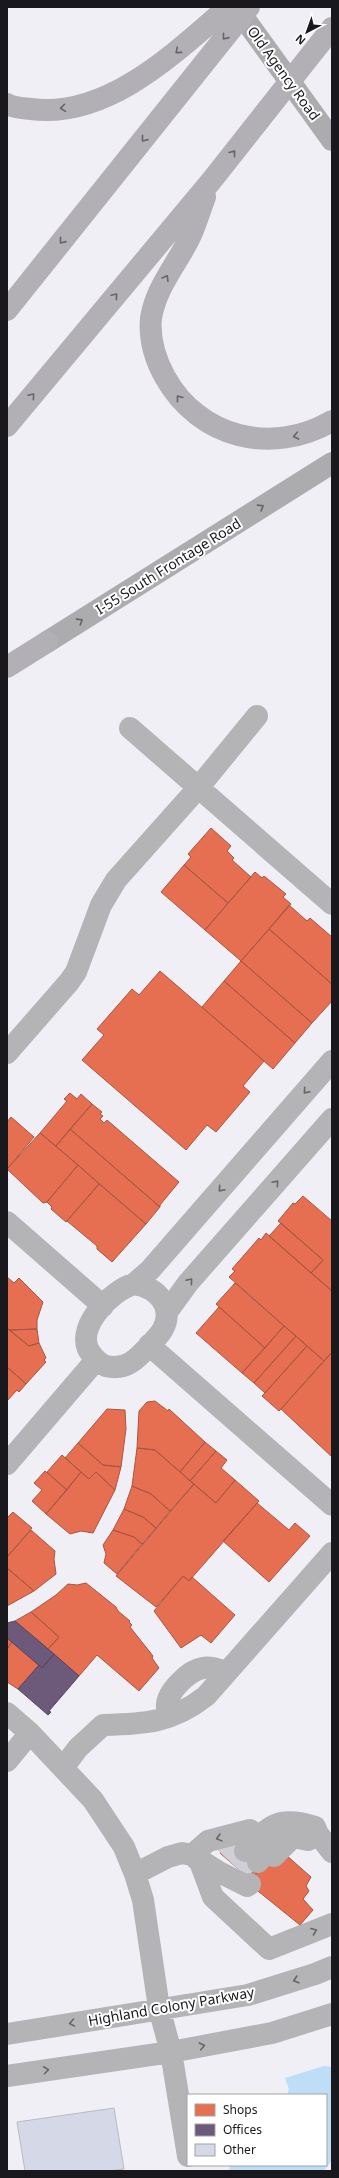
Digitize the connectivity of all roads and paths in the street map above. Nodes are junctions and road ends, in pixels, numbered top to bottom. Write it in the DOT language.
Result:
graph roads {
  1 [pos="228,7"];
  2 [pos="236,7"];
  3 [pos="249,7"];
  4 [pos="332,28"];
  5 [pos="7,104"];
  6 [pos="332,140"];
  7 [pos="212,180"];
  8 [pos="7,310"];
  9 [pos="332,422"];
  10 [pos="7,426"];
  11 [pos="332,463"];
  12 [pos="47,642"];
  13 [pos="7,667"];
  14 [pos="7,672"];
  15 [pos="257,716"];
  16 [pos="130,728"];
  17 [pos="198,788"];
  18 [pos="332,904"];
  19 [pos="9,1046"];
  20 [pos="332,1061"];
  21 [pos="332,1119"];
  22 [pos="7,1222"];
  23 [pos="134,1284"];
  24 [pos="103,1306"];
  25 [pos="166,1312"];
  26 [pos="149,1346"];
  27 [pos="96,1360"];
  28 [pos="7,1464"];
  29 [pos="332,1505"];
  30 [pos="332,1553"];
  31 [pos="7,1713"];
  32 [pos="30,1733"];
  33 [pos="7,1761"];
  34 [pos="63,1768"];
  35 [pos="318,1834"];
  36 [pos="332,1852"];
  37 [pos="192,1854"];
  38 [pos="249,1856"];
  39 [pos="136,1874"];
  40 [pos="332,1924"];
  41 [pos="332,1967"];
  42 [pos="158,2008"];
  43 [pos="332,2014"];
  44 [pos="7,2034"];
  45 [pos="171,2052"];
  46 [pos="7,2076"];
  47 [pos="187,2150"];
  1 -- 5 [label="highway, one-way"];
  2 -- 6 [label="main road, Old Agency Road"];
  3 -- 8 [label="highway, one-way"];
  7 -- 4 [label="highway, one-way"];
  9 -- 7 [label="highway, one-way"];
  10 -- 7 [label="highway, one-way"];
  12 -- 11 [label="main road, I-55 South Frontage Road, one-way"];
  12 -- 13 [label="highway"];
  12 -- 14 [label="street, I-55 South Frontage Road"];
  15 -- 17 [label="street"];
  16 -- 17 [label="street"];
  17 -- 18 [label="street"];
  17 -- 19 [label="street"];
  20 -- 23 [label="street, one-way"];
  25 -- 21 [label="street, one-way"];
  22 -- 24 [label="street"];
  23 -- 24 [label="street"];
  23 -- 25 [label="street"];
  24 -- 27 [label="street"];
  25 -- 26 [label="street"];
  26 -- 27 [label="street"];
  26 -- 29 [label="street"];
  27 -- 28 [label="street"];
  30 -- 34 [label="street"];
  31 -- 32 [label="street"];
  32 -- 33 [label="street"];
  32 -- 34 [label="street"];
  34 -- 39 [label="street"];
  35 -- 36 [label="street"];
  35 -- 38 [label="street"];
  35 -- 38 [label="street"];
  37 -- 38 [label="street"];
  38 -- 37 [label="street, one-way"];
  37 -- 39 [label="street"];
  37 -- 40 [label="street, one-way"];
  39 -- 42 [label="street"];
  41 -- 42 [label="street, Highland Colony Parkway, one-way"];
  42 -- 44 [label="street, Highland Colony Parkway, one-way"];
  42 -- 45 [label="street"];
  45 -- 43 [label="street, one-way"];
  46 -- 45 [label="street, one-way"];
  45 -- 47 [label="street"];
}
